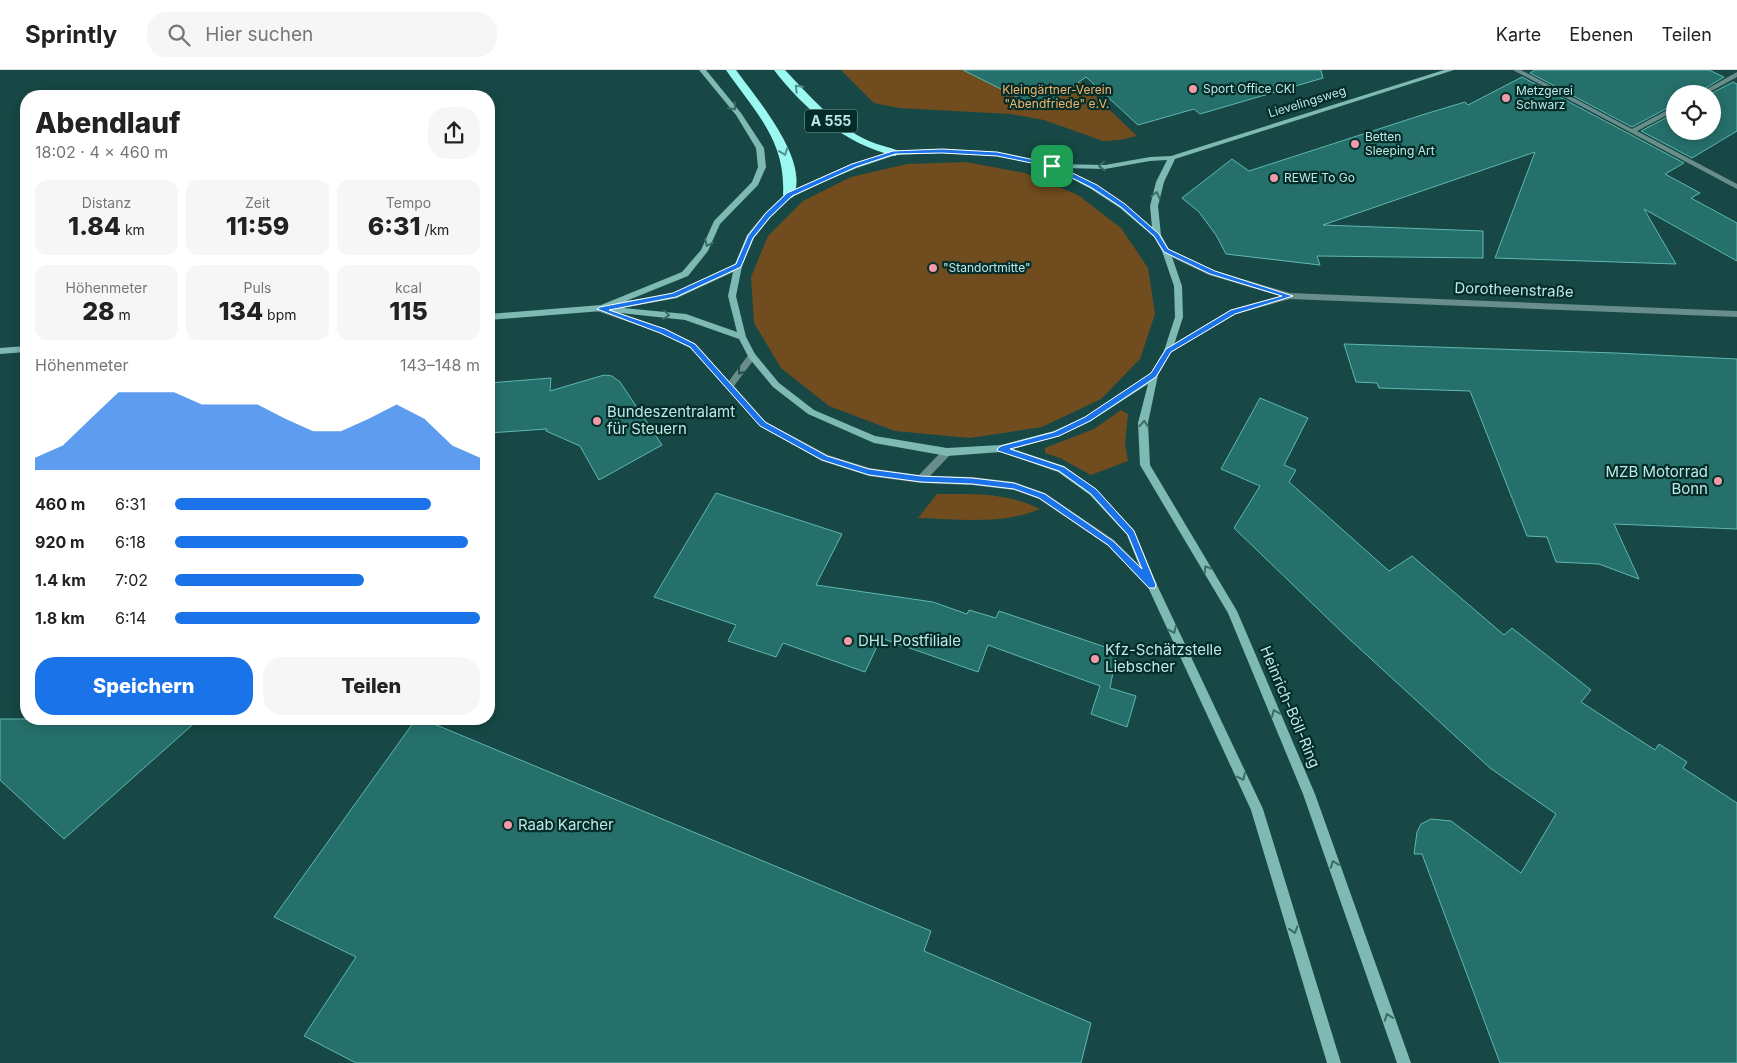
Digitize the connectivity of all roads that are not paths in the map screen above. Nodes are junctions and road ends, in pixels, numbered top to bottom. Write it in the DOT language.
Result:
graph roads {
  1 [pos="702,70"];
  2 [pos="731,70"];
  3 [pos="779,70"];
  4 [pos="1451,70"];
  5 [pos="1516,70"];
  6 [pos="1737,74"];
  7 [pos="1717,85"];
  8 [pos="1666,113"];
  9 [pos="1633,131"];
  10 [pos="895,153"];
  11 [pos="1172,158"];
  12 [pos="1052,166"];
  13 [pos="1737,187"];
  14 [pos="790,195"];
  15 [pos="1157,235"];
  16 [pos="1166,251"];
  17 [pos="738,266"];
  18 [pos="1290,296"];
  19 [pos="600,309"];
  20 [pos="1737,314"];
  21 [pos="495,317"];
  22 [pos="742,337"];
  23 [pos="20,349"];
  24 [pos="1168,350"];
  25 [pos="0,351"];
  26 [pos="752,356"];
  27 [pos="1154,375"];
  28 [pos="730,386"];
  29 [pos="1001,449"];
  30 [pos="947,452"];
  31 [pos="921,479"];
  32 [pos="1152,585"];
  33 [pos="1334,1063"];
  34 [pos="1404,1063"];
  1 -- 19 [label="main road, one-way"];
  2 -- 14 [label="highway, one-way"];
  10 -- 3 [label="highway, A 555, one-way"];
  4 -- 11 [label="main road, Lievelingsweg"];
  5 -- 9 [label="street"];
  6 -- 7 [label="street"];
  8 -- 9 [label="street"];
  9 -- 13 [label="street"];
  10 -- 12 [label="main road"];
  10 -- 14 [label="main road"];
  11 -- 12 [label="main road, Lievelingsweg, one-way"];
  15 -- 11 [label="main road, one-way"];
  12 -- 15 [label="main road"];
  14 -- 17 [label="main road"];
  15 -- 16 [label="main road"];
  16 -- 18 [label="street, Dorotheenstraße"];
  16 -- 24 [label="main road"];
  17 -- 19 [label="main road"];
  17 -- 22 [label="main road"];
  18 -- 20 [label="street, Dorotheenstraße"];
  18 -- 24 [label="street, Dorotheenstraße"];
  19 -- 21 [label="main road"];
  19 -- 22 [label="main road, one-way"];
  19 -- 28 [label="street"];
  22 -- 26 [label="main road"];
  23 -- 25 [label="main road"];
  24 -- 27 [label="main road"];
  26 -- 28 [label="street, one-way"];
  26 -- 30 [label="main road"];
  27 -- 29 [label="main road"];
  34 -- 27 [label="main road, Heinrich-Böll-Ring, one-way"];
  28 -- 31 [label="street"];
  29 -- 30 [label="main road"];
  29 -- 32 [label="main road"];
  30 -- 31 [label="street"];
  31 -- 32 [label="street"];
  32 -- 33 [label="main road, one-way"];
}
